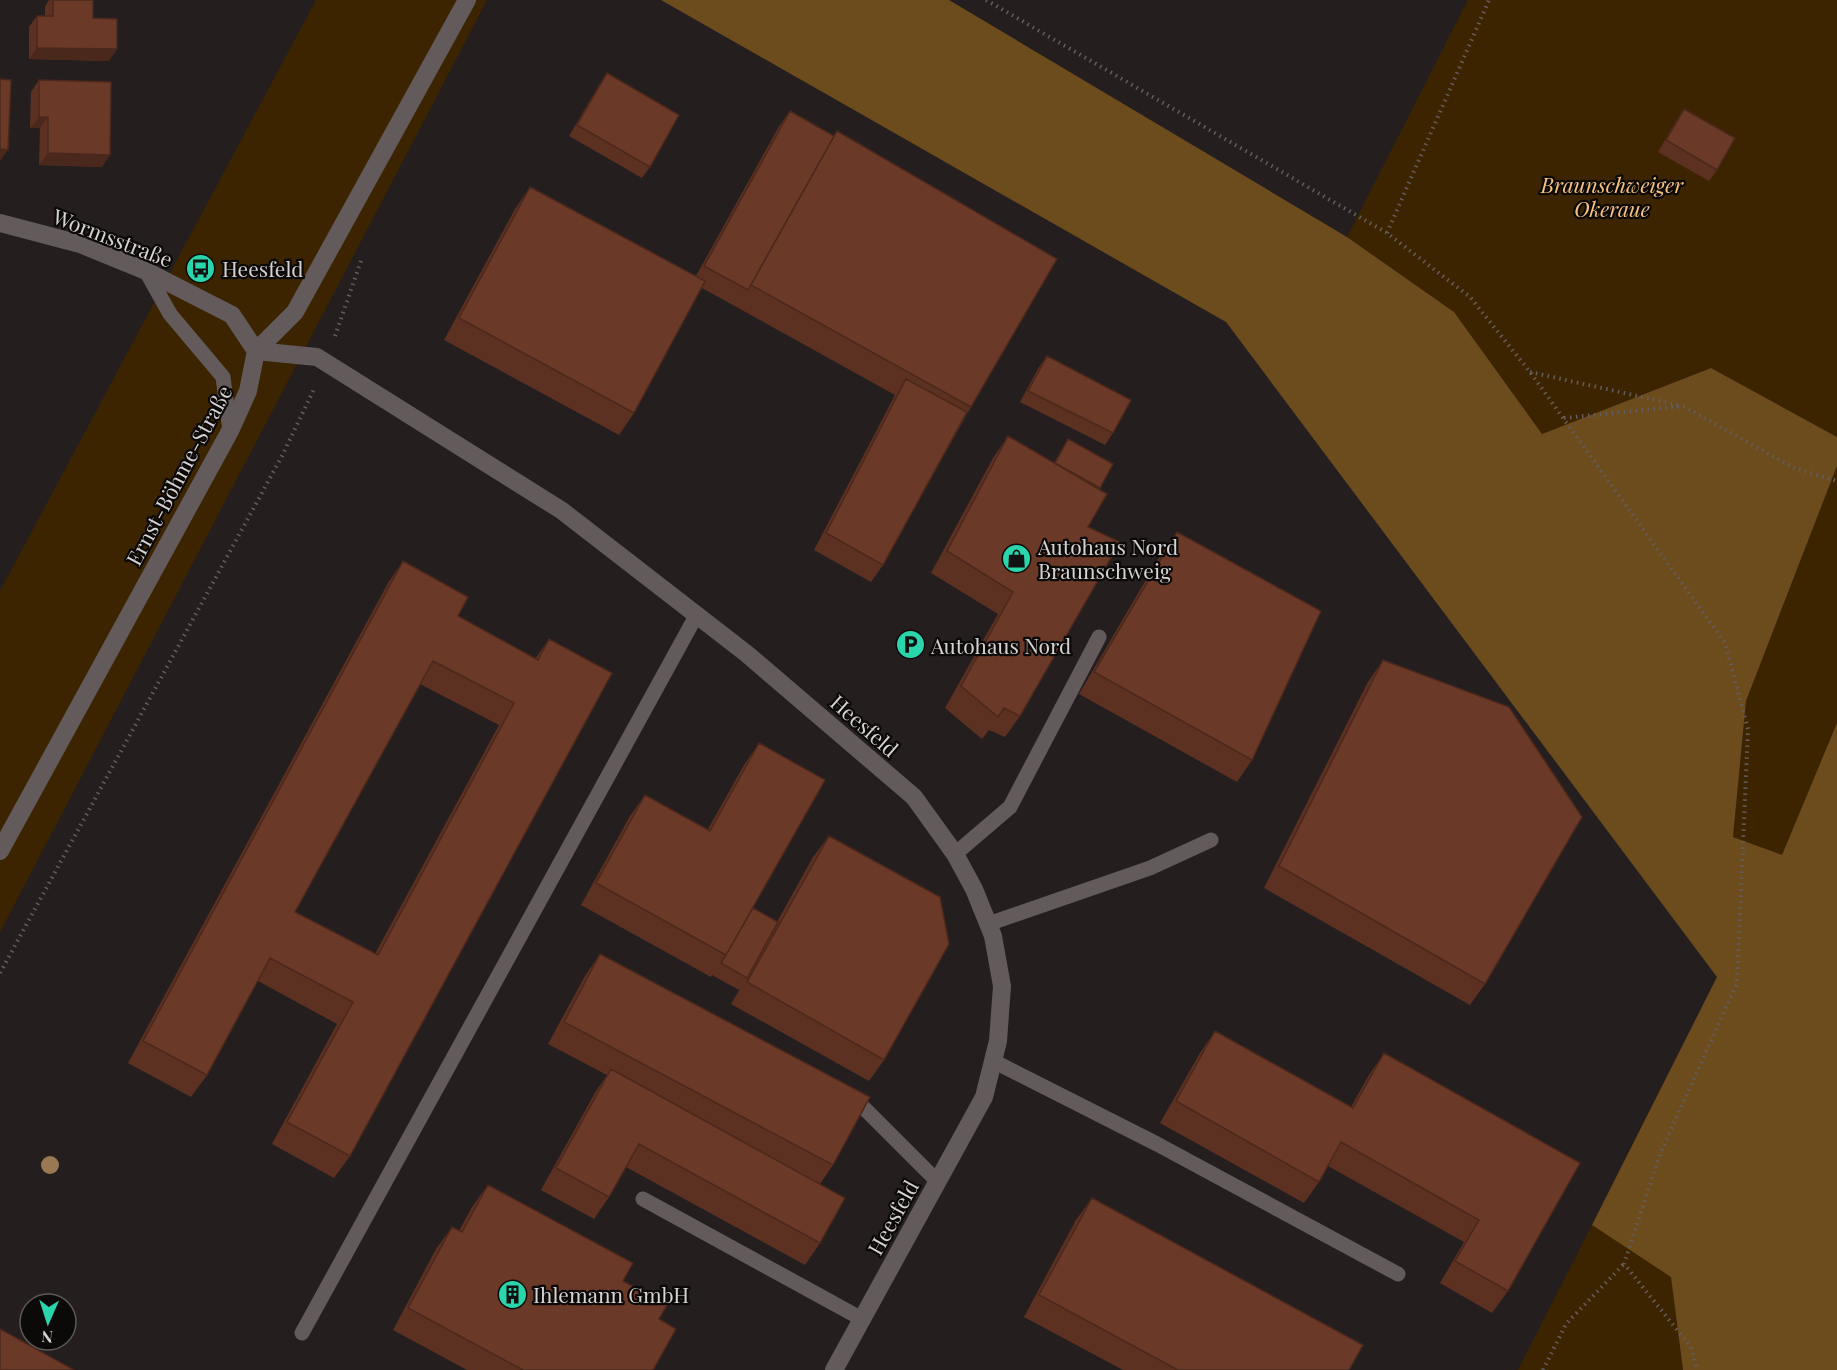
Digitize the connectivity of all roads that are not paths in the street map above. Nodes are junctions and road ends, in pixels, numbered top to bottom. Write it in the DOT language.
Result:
graph roads {
  1 [pos="467,0"];
  2 [pos="0,222"];
  3 [pos="146,271"];
  4 [pos="256,351"];
  5 [pos="230,431"];
  6 [pos="696,616"];
  7 [pos="1099,637"];
  8 [pos="1211,840"];
  9 [pos="0,851"];
  10 [pos="955,854"];
  11 [pos="988,924"];
  12 [pos="993,1061"];
  13 [pos="831,1087"];
  14 [pos="937,1181"];
  15 [pos="644,1199"];
  16 [pos="1398,1274"];
  17 [pos="861,1319"];
  18 [pos="302,1333"];
  19 [pos="834,1370"];
  1 -- 4 [label="street"];
  2 -- 3 [label="street, Wormsstraße"];
  3 -- 4 [label="street, Wormsstraße"];
  3 -- 5 [label="lane"];
  4 -- 5 [label="street, Ernst-Böhme-Straße"];
  4 -- 6 [label="street, Heesfeld"];
  5 -- 9 [label="street, Ernst-Böhme-Straße"];
  6 -- 10 [label="street, Heesfeld"];
  6 -- 18 [label="lane"];
  7 -- 10 [label="lane"];
  8 -- 11 [label="lane"];
  10 -- 11 [label="street, Heesfeld"];
  11 -- 12 [label="street, Heesfeld"];
  12 -- 14 [label="street, Heesfeld"];
  12 -- 16 [label="lane"];
  13 -- 14 [label="lane"];
  14 -- 17 [label="street, Heesfeld"];
  15 -- 17 [label="lane"];
  17 -- 19 [label="street, Heesfeld"];
}
